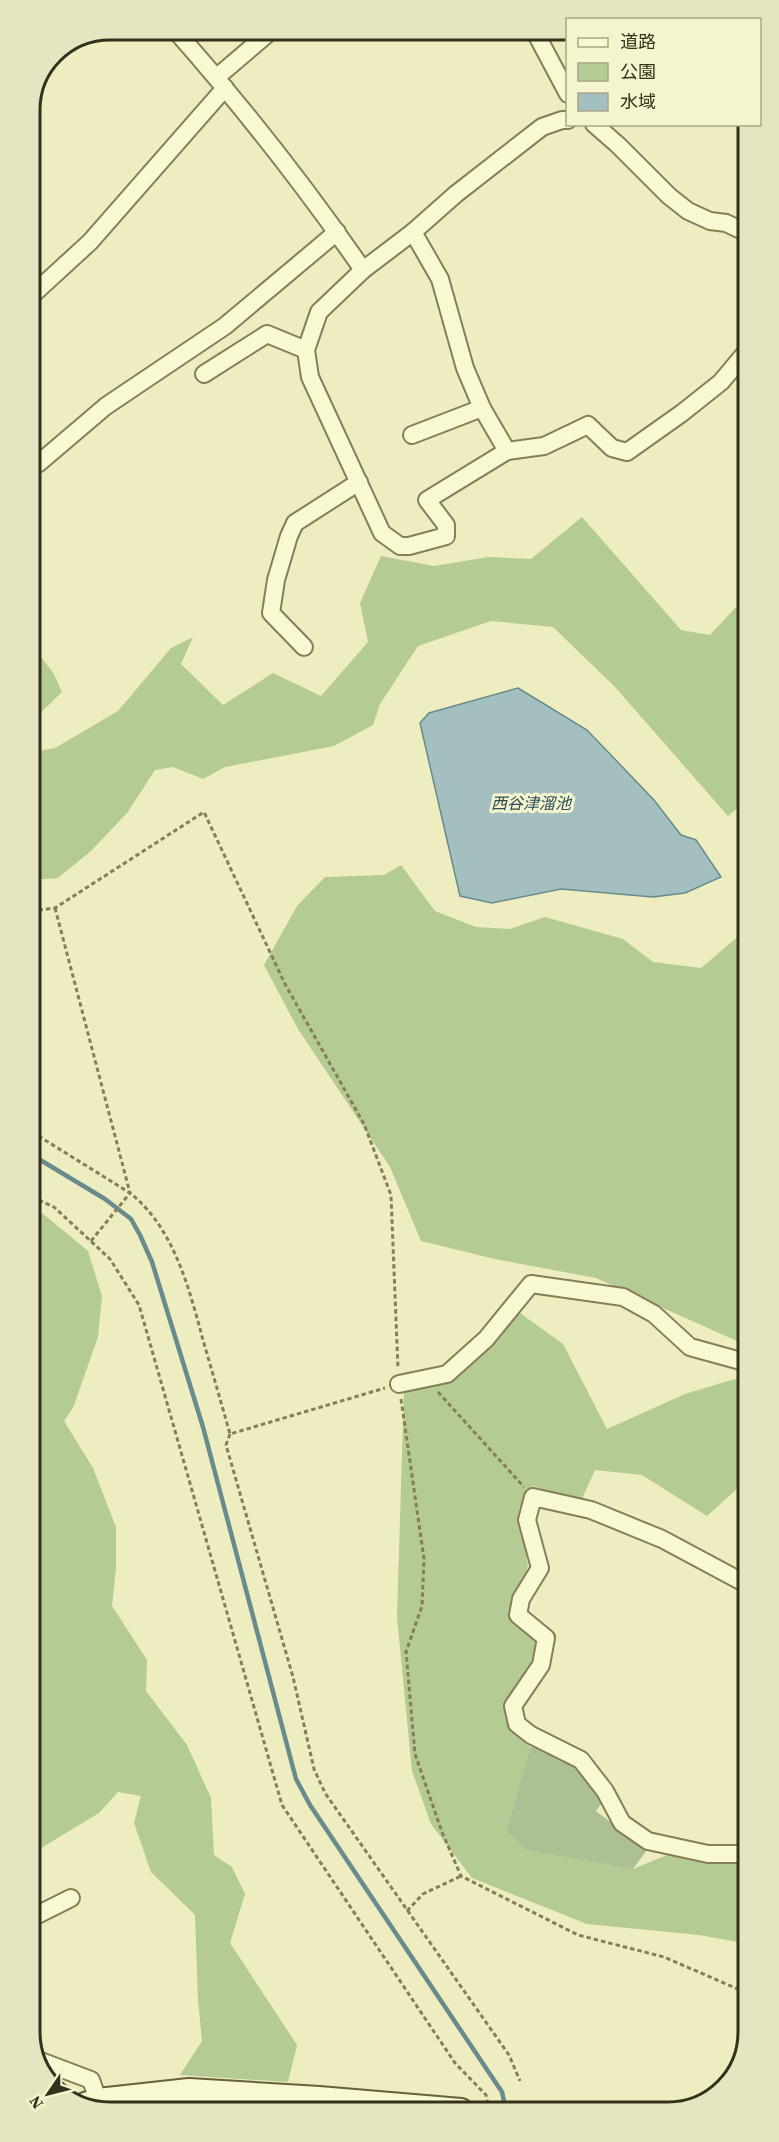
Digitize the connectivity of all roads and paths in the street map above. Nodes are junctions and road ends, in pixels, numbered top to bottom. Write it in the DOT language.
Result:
graph roads {
  1 [pos="184,40"];
  2 [pos="262,40"];
  3 [pos="540,41"];
  4 [pos="221,82"];
  5 [pos="566,92"];
  6 [pos="566,120"];
  7 [pos="596,126"];
  8 [pos="738,229"];
  9 [pos="337,232"];
  10 [pos="413,232"];
  11 [pos="363,270"];
  12 [pos="41,287"];
  13 [pos="306,350"];
  14 [pos="738,362"];
  15 [pos="204,374"];
  16 [pos="482,408"];
  17 [pos="412,435"];
  18 [pos="507,451"];
  19 [pos="41,461"];
  20 [pos="359,482"];
  21 [pos="304,647"];
  22 [pos="55,908"];
  23 [pos="41,910"];
  24 [pos="40,1137"];
  25 [pos="130,1192"];
  26 [pos="40,1201"];
  27 [pos="91,1241"];
  28 [pos="738,1360"];
  29 [pos="399,1384"];
  30 [pos="438,1391"];
  31 [pos="230,1434"];
  32 [pos="534,1497"];
  33 [pos="738,1580"];
  34 [pos="738,1854"];
  35 [pos="461,1876"];
  36 [pos="71,1898"];
  37 [pos="407,1911"];
  38 [pos="40,1913"];
  39 [pos="738,1989"];
  40 [pos="49,2064"];
  41 [pos="520,2081"];
  42 [pos="92,2098"];
  43 [pos="103,2101"];
  44 [pos="360,2101"];
  45 [pos="487,2102"];
  1 -- 4 [label="street"];
  2 -- 4 [label="street"];
  3 -- 5 [label="street"];
  4 -- 9 [label="street"];
  4 -- 12 [label="street"];
  6 -- 10 [label="street"];
  7 -- 8 [label="street"];
  9 -- 11 [label="street"];
  9 -- 19 [label="street"];
  10 -- 11 [label="street"];
  10 -- 16 [label="street"];
  11 -- 13 [label="street"];
  13 -- 15 [label="street"];
  13 -- 20 [label="street"];
  14 -- 18 [label="street"];
  16 -- 17 [label="street"];
  16 -- 18 [label="street"];
  18 -- 20 [label="street"];
  20 -- 21 [label="street"];
  22 -- 23 [label="path"];
  22 -- 25 [label="path"];
  22 -- 29 [label="path"];
  24 -- 25 [label="path"];
  25 -- 27 [label="path"];
  25 -- 31 [label="path"];
  26 -- 27 [label="path"];
  27 -- 45 [label="path"];
  28 -- 29 [label="street"];
  29 -- 31 [label="path"];
  29 -- 35 [label="path"];
  30 -- 32 [label="path"];
  31 -- 37 [label="path"];
  32 -- 33 [label="street"];
  32 -- 34 [label="street"];
  35 -- 37 [label="path"];
  35 -- 39 [label="path"];
  36 -- 38 [label="street"];
  37 -- 41 [label="path"];
  40 -- 42 [label="street"];
  43 -- 44 [label="street"];
}
